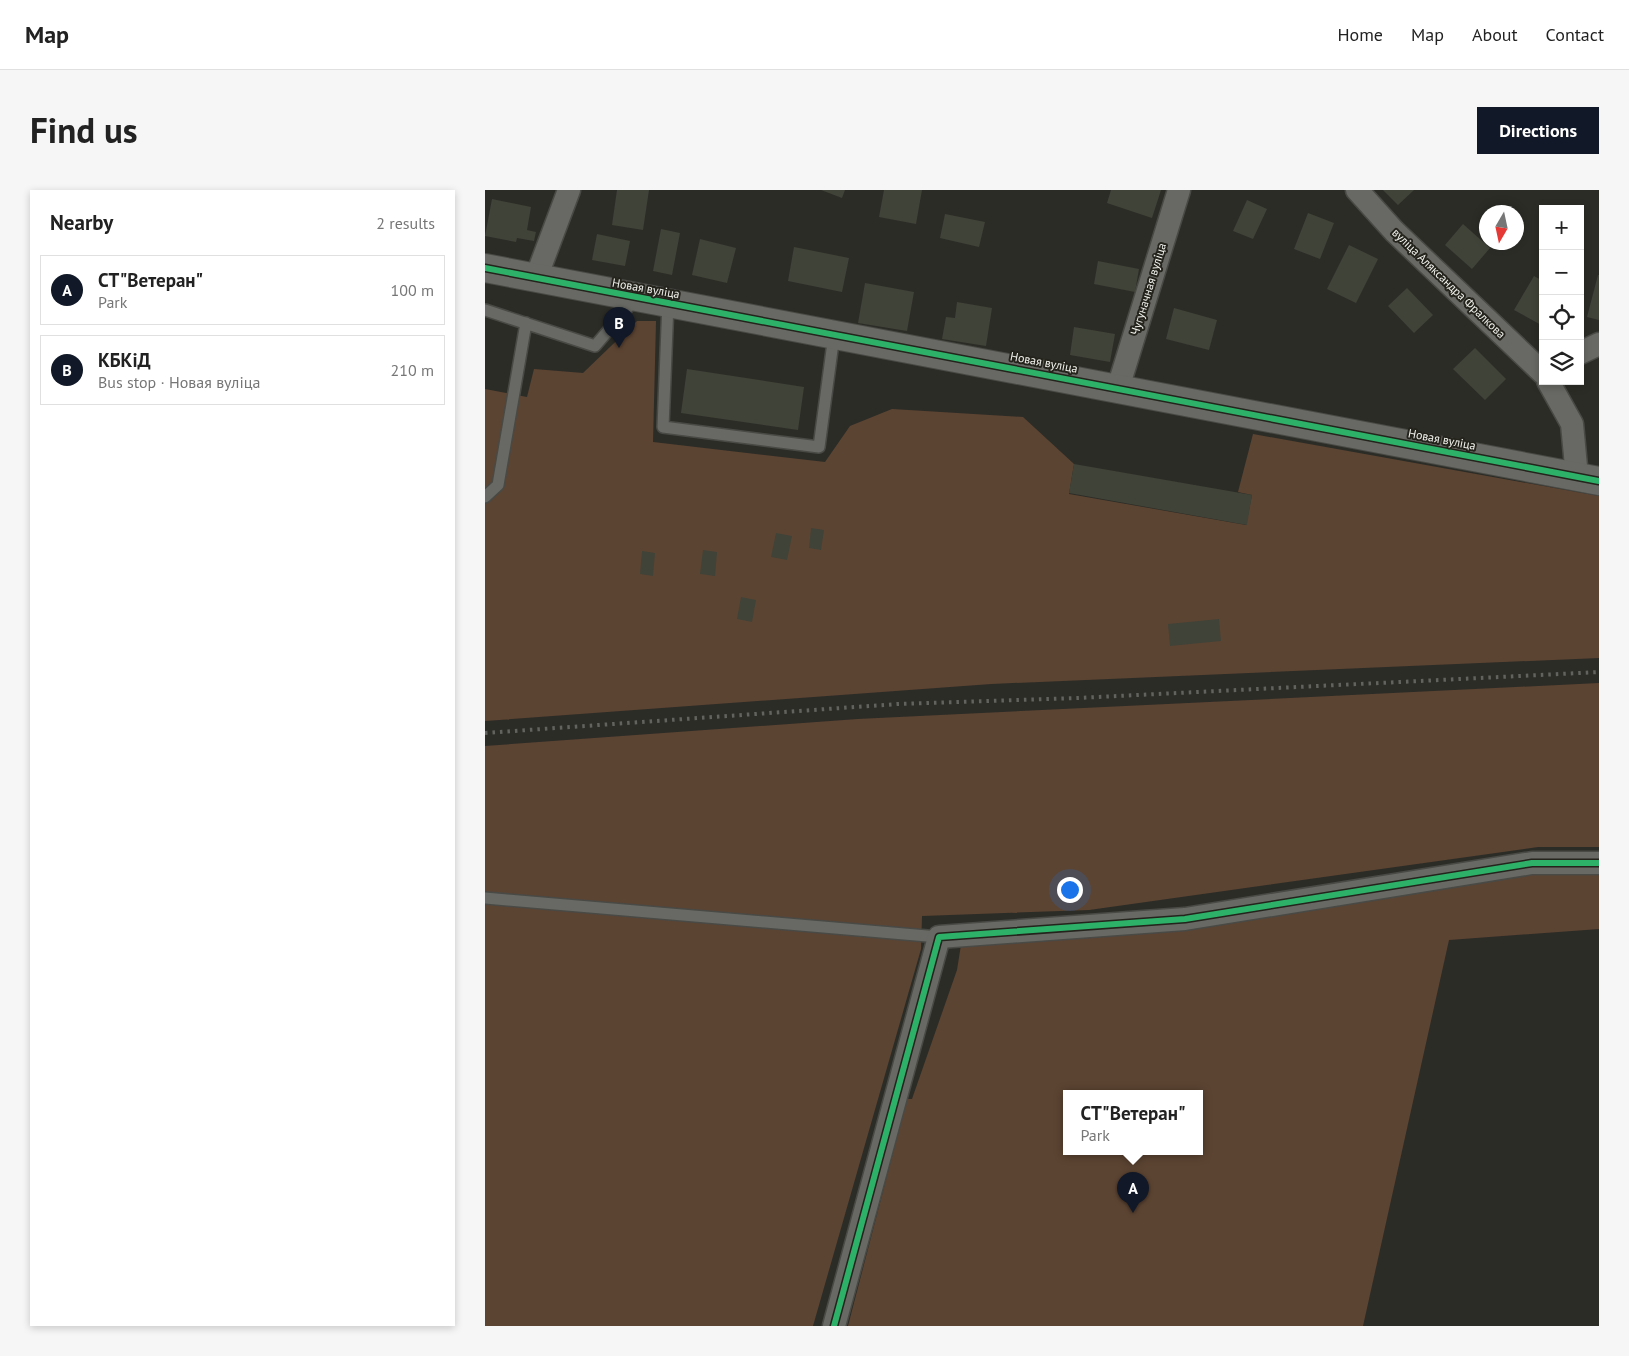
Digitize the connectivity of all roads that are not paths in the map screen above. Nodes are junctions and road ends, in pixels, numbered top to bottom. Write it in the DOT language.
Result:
graph roads {
  1 [pos="569,190"];
  2 [pos="1179,190"];
  3 [pos="1357,190"];
  4 [pos="485,268"];
  5 [pos="536,278"];
  6 [pos="636,298"];
  7 [pos="668,303"];
  8 [pos="485,310"];
  9 [pos="526,323"];
  10 [pos="834,333"];
  11 [pos="1599,344"];
  12 [pos="1584,351"];
  13 [pos="1539,369"];
  14 [pos="1550,385"];
  15 [pos="1118,388"];
  16 [pos="1588,479"];
  17 [pos="485,497"];
  18 [pos="1599,863"];
  19 [pos="485,898"];
  20 [pos="939,938"];
  21 [pos="834,1326"];
  1 -- 5 [label="street"];
  2 -- 15 [label="street, Чугуначная вуліца"];
  3 -- 13 [label="street, вуліца Аляксандра Фралкова"];
  4 -- 5 [label="street, Новая вуліца"];
  5 -- 6 [label="street, Новая вуліца"];
  6 -- 7 [label="street, Новая вуліца"];
  6 -- 9 [label="lane"];
  7 -- 10 [label="street, Новая вуліца"];
  7 -- 10 [label="lane"];
  8 -- 9 [label="lane"];
  9 -- 17 [label="lane"];
  10 -- 15 [label="street, Новая вуліца"];
  11 -- 12 [label="street"];
  14 -- 16 [label="street, вуліца Аляксандра Фралкова"];
  15 -- 16 [label="street, Новая вуліца"];
  18 -- 20 [label="street"];
  19 -- 20 [label="lane"];
  20 -- 21 [label="street"];
}
